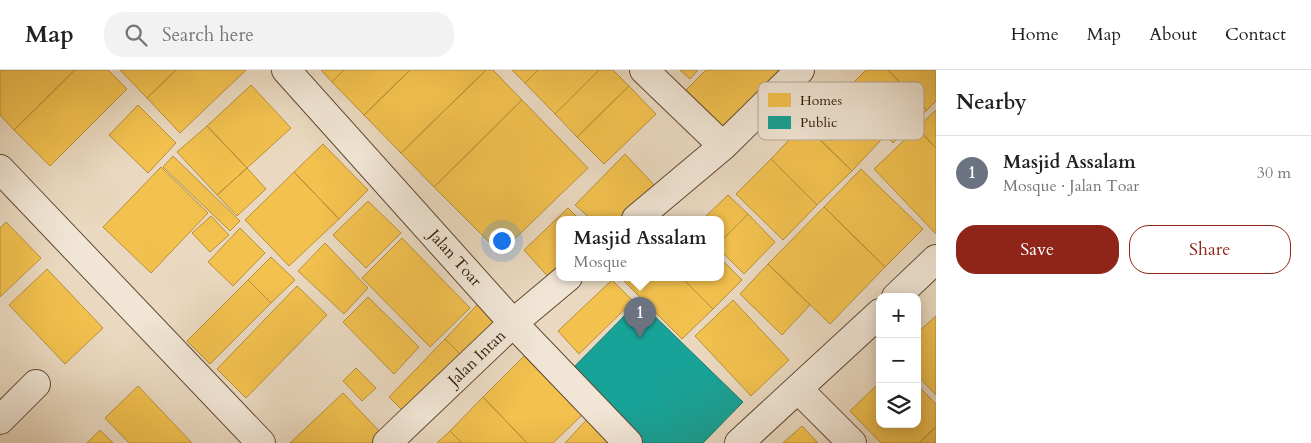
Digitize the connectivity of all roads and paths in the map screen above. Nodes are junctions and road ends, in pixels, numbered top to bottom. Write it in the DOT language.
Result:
graph roads {
  1 [pos="286,70"];
  2 [pos="644,70"];
  3 [pos="800,70"];
  4 [pos="788,82"];
  5 [pos="758,111"];
  6 [pos="723,146"];
  7 [pos="0,169"];
  8 [pos="640,216"];
  9 [pos="936,260"];
  10 [pos="563,281"];
  11 [pos="900,293"];
  12 [pos="876,316"];
  13 [pos="513,323"];
  14 [pos="36,384"];
  15 [pos="808,399"];
  16 [pos="0,420"];
  17 [pos="261,443"];
  18 [pos="387,443"];
  19 [pos="628,443"];
  20 [pos="739,443"];
  21 [pos="852,443"];
  1 -- 13 [label="street, Jalan Toar"];
  2 -- 6 [label="street"];
  3 -- 4 [label="street"];
  5 -- 6 [label="street"];
  6 -- 8 [label="street"];
  7 -- 17 [label="street"];
  9 -- 11 [label="street"];
  10 -- 13 [label="street, Jalan Intan"];
  12 -- 20 [label="street"];
  13 -- 18 [label="street, Jalan Intan"];
  13 -- 19 [label="street, Jalan Toar"];
  14 -- 16 [label="street"];
  15 -- 21 [label="street"];
}
